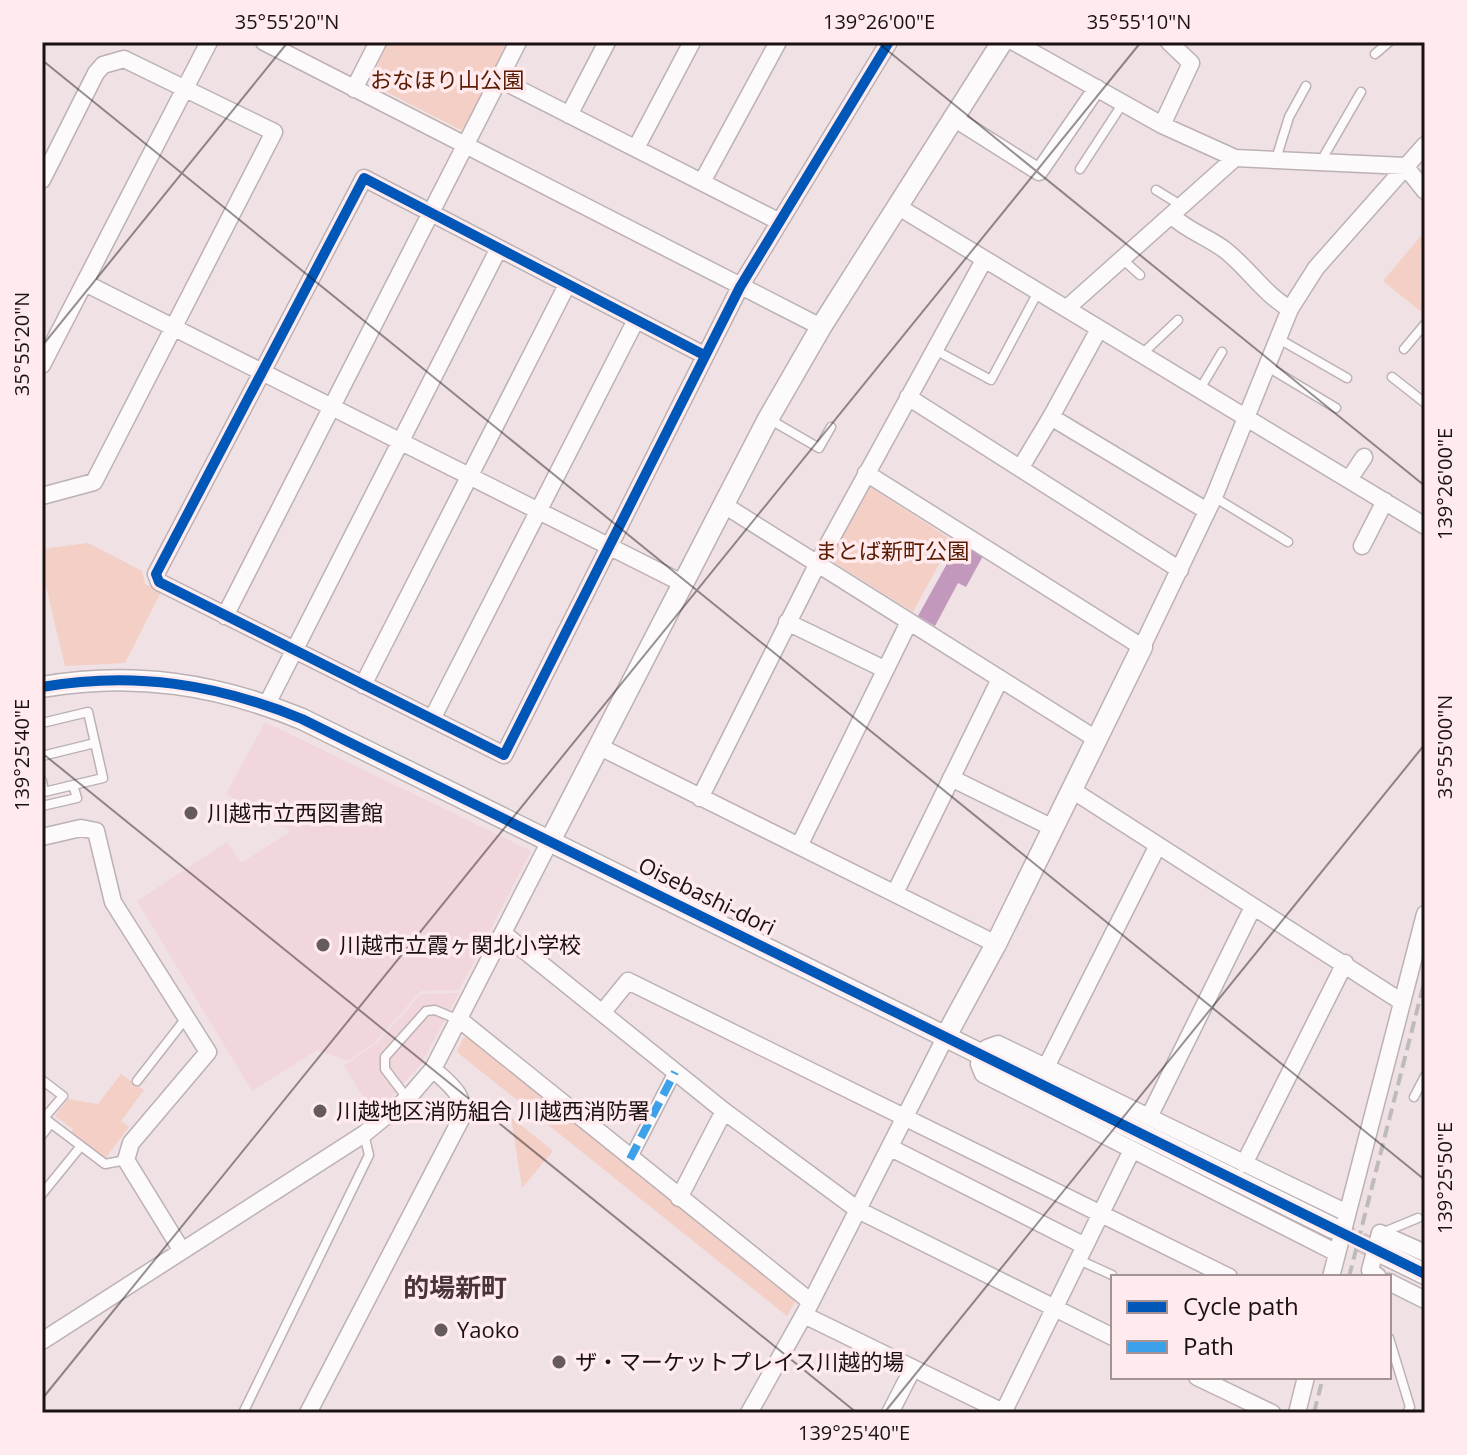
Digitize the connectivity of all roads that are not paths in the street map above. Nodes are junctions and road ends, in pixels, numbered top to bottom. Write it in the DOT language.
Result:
graph roads {
  1 [pos="209,42"];
  2 [pos="264,42"];
  3 [pos="378,42"];
  4 [pos="518,42"];
  5 [pos="607,42"];
  6 [pos="692,42"];
  7 [pos="778,42"];
  8 [pos="889,42"];
  9 [pos="1002,42"];
  10 [pos="1014,42"];
  11 [pos="1169,42"];
  12 [pos="1389,42"];
  13 [pos="292,48"];
  14 [pos="1375,54"];
  15 [pos="499,79"];
  16 [pos="1306,86"];
  17 [pos="186,88"];
  18 [pos="1097,88"];
  19 [pos="354,89"];
  20 [pos="1361,92"];
  21 [pos="1342,98"];
  22 [pos="1123,103"];
  23 [pos="1354,104"];
  24 [pos="569,115"];
  25 [pos="952,117"];
  26 [pos="1162,125"];
  27 [pos="466,144"];
  28 [pos="1425,145"];
  29 [pos="636,148"];
  30 [pos="1235,158"];
  31 [pos="1276,160"];
  32 [pos="1320,162"];
  33 [pos="1405,166"];
  34 [pos="1080,169"];
  35 [pos="43,175"];
  36 [pos="702,182"];
  37 [pos="1156,190"];
  38 [pos="1425,191"];
  39 [pos="897,206"];
  40 [pos="1177,211"];
  41 [pos="430,213"];
  42 [pos="778,221"];
  43 [pos="498,250"];
  44 [pos="1120,258"];
  45 [pos="984,260"];
  46 [pos="1140,275"];
  47 [pos="85,283"];
  48 [pos="567,285"];
  49 [pos="740,287"];
  50 [pos="1038,292"];
  51 [pos="1067,308"];
  52 [pos="1290,309"];
  53 [pos="636,320"];
  54 [pos="1178,320"];
  55 [pos="1425,324"];
  56 [pos="821,327"];
  57 [pos="175,328"];
  58 [pos="1099,329"];
  59 [pos="1279,339"];
  60 [pos="934,349"];
  61 [pos="1404,349"];
  62 [pos="1222,352"];
  63 [pos="1142,354"];
  64 [pos="704,355"];
  65 [pos="42,365"];
  66 [pos="1268,367"];
  67 [pos="263,370"];
  68 [pos="1392,377"];
  69 [pos="1347,378"];
  70 [pos="1200,389"];
  71 [pos="908,397"];
  72 [pos="1425,403"];
  73 [pos="331,407"];
  74 [pos="1336,408"];
  75 [pos="1247,416"];
  76 [pos="1051,417"];
  77 [pos="768,419"];
  78 [pos="831,427"];
  79 [pos="400,441"];
  80 [pos="1364,457"];
  81 [pos="1021,467"];
  82 [pos="866,473"];
  83 [pos="469,475"];
  84 [pos="1350,478"];
  85 [pos="42,496"];
  86 [pos="1385,501"];
  87 [pos="1210,504"];
  88 [pos="724,505"];
  89 [pos="540,512"];
  90 [pos="1425,526"];
  91 [pos="1288,542"];
  92 [pos="607,546"];
  93 [pos="1362,546"];
  94 [pos="817,566"];
  95 [pos="1180,570"];
  96 [pos="684,584"];
  97 [pos="225,616"];
  98 [pos="787,622"];
  99 [pos="908,624"];
  100 [pos="1142,647"];
  101 [pos="294,649"];
  102 [pos="884,669"];
  103 [pos="1000,679"];
  104 [pos="363,685"];
  105 [pos="42,687"];
  106 [pos="267,704"];
  107 [pos="432,719"];
  108 [pos="42,723"];
  109 [pos="1096,739"];
  110 [pos="95,743"];
  111 [pos="600,747"];
  112 [pos="42,756"];
  113 [pos="951,778"];
  114 [pos="42,781"];
  115 [pos="73,785"];
  116 [pos="1072,790"];
  117 [pos="700,798"];
  118 [pos="42,806"];
  119 [pos="1053,828"];
  120 [pos="42,837"];
  121 [pos="550,841"];
  122 [pos="799,846"];
  123 [pos="1157,847"];
  124 [pos="895,893"];
  125 [pos="1253,907"];
  126 [pos="1425,914"];
  127 [pos="504,934"];
  128 [pos="996,944"];
  129 [pos="1345,963"];
  130 [pos="1402,1002"];
  131 [pos="602,1013"];
  132 [pos="187,1018"];
  133 [pos="460,1020"];
  134 [pos="946,1036"];
  135 [pos="982,1055"];
  136 [pos="1046,1067"];
  137 [pos="433,1069"];
  138 [pos="675,1072"];
  139 [pos="1425,1076"];
  140 [pos="42,1080"];
  141 [pos="137,1081"];
  142 [pos="1414,1097"];
  143 [pos="408,1098"];
  144 [pos="724,1111"];
  145 [pos="907,1116"];
  146 [pos="1149,1117"];
  147 [pos="51,1123"];
  148 [pos="364,1134"];
  149 [pos="42,1135"];
  150 [pos="81,1146"];
  151 [pos="891,1148"];
  152 [pos="1132,1150"];
  153 [pos="630,1159"];
  154 [pos="126,1160"];
  155 [pos="1244,1164"];
  156 [pos="42,1194"];
  157 [pos="679,1198"];
  158 [pos="858,1210"];
  159 [pos="1101,1215"];
  160 [pos="1418,1218"];
  161 [pos="1340,1220"];
  162 [pos="1382,1242"];
  163 [pos="182,1251"];
  164 [pos="1082,1253"];
  165 [pos="1337,1253"];
  166 [pos="1425,1253"];
  167 [pos="1425,1274"];
  168 [pos="1112,1275"];
  169 [pos="1225,1275"];
  170 [pos="1332,1275"];
  171 [pos="1374,1275"];
  172 [pos="1391,1283"];
  173 [pos="1425,1300"];
  174 [pos="807,1309"];
  175 [pos="1054,1309"];
  176 [pos="1111,1336"];
  177 [pos="42,1341"];
  178 [pos="1391,1345"];
  179 [pos="913,1368"];
  180 [pos="1201,1379"];
  181 [pos="1306,1379"];
  182 [pos="243,1413"];
  183 [pos="308,1413"];
  184 [pos="749,1413"];
  185 [pos="890,1413"];
  186 [pos="1004,1413"];
  187 [pos="1272,1413"];
  188 [pos="1297,1413"];
  189 [pos="1407,1413"];
  1 -- 17 [label="street"];
  2 -- 13 [label="street"];
  3 -- 19 [label="street"];
  4 -- 15 [label="street"];
  5 -- 24 [label="street"];
  6 -- 29 [label="street"];
  7 -- 36 [label="street"];
  8 -- 42 [label="street"];
  9 -- 25 [label="street"];
  10 -- 18 [label="street"];
  11 -- 26 [label="street"];
  12 -- 14 [label="lane"];
  13 -- 19 [label="street"];
  15 -- 24 [label="street"];
  15 -- 27 [label="street"];
  16 -- 31 [label="lane"];
  17 -- 35 [label="street"];
  17 -- 47 [label="street"];
  17 -- 57 [label="street"];
  18 -- 22 [label="street"];
  18 -- 25 [label="street"];
  19 -- 27 [label="street"];
  20 -- 23 [label="lane"];
  21 -- 23 [label="lane"];
  22 -- 26 [label="street"];
  22 -- 34 [label="lane"];
  23 -- 32 [label="lane"];
  24 -- 29 [label="street"];
  25 -- 39 [label="street"];
  26 -- 30 [label="street"];
  27 -- 41 [label="street"];
  27 -- 49 [label="street"];
  28 -- 33 [label="street"];
  29 -- 36 [label="street"];
  30 -- 31 [label="street"];
  30 -- 40 [label="street"];
  31 -- 32 [label="street"];
  32 -- 33 [label="street"];
  33 -- 38 [label="street"];
  33 -- 52 [label="street"];
  36 -- 42 [label="street"];
  37 -- 40 [label="lane"];
  39 -- 45 [label="street"];
  39 -- 56 [label="street"];
  40 -- 44 [label="street"];
  40 -- 52 [label="street"];
  41 -- 43 [label="street"];
  41 -- 67 [label="street"];
  41 -- 73 [label="street"];
  42 -- 49 [label="street"];
  43 -- 48 [label="street"];
  43 -- 79 [label="street"];
  44 -- 46 [label="lane"];
  44 -- 51 [label="street"];
  45 -- 50 [label="street"];
  45 -- 60 [label="street"];
  47 -- 57 [label="street"];
  47 -- 65 [label="street"];
  48 -- 53 [label="street"];
  48 -- 83 [label="street"];
  49 -- 56 [label="street"];
  49 -- 64 [label="street"];
  50 -- 51 [label="street"];
  50 -- 60 [label="lane"];
  51 -- 58 [label="street"];
  52 -- 59 [label="street"];
  53 -- 64 [label="street"];
  53 -- 89 [label="street"];
  54 -- 63 [label="lane"];
  55 -- 61 [label="lane"];
  56 -- 77 [label="street"];
  57 -- 67 [label="street"];
  57 -- 85 [label="street"];
  58 -- 63 [label="street"];
  58 -- 76 [label="street"];
  59 -- 66 [label="street"];
  59 -- 69 [label="lane"];
  60 -- 71 [label="street"];
  62 -- 70 [label="lane"];
  63 -- 70 [label="street"];
  64 -- 92 [label="street"];
  66 -- 74 [label="lane"];
  66 -- 75 [label="street"];
  67 -- 73 [label="street"];
  67 -- 97 [label="street"];
  68 -- 72 [label="lane"];
  70 -- 75 [label="street"];
  71 -- 81 [label="street"];
  71 -- 82 [label="street"];
  73 -- 79 [label="street"];
  73 -- 97 [label="street"];
  75 -- 84 [label="street"];
  75 -- 87 [label="street"];
  76 -- 81 [label="street"];
  76 -- 87 [label="street"];
  77 -- 78 [label="lane"];
  77 -- 88 [label="street"];
  79 -- 83 [label="street"];
  79 -- 101 [label="street"];
  80 -- 84 [label="street"];
  81 -- 95 [label="street"];
  82 -- 94 [label="street"];
  82 -- 100 [label="street"];
  83 -- 89 [label="street"];
  83 -- 104 [label="street"];
  84 -- 86 [label="street"];
  86 -- 90 [label="street"];
  86 -- 93 [label="street"];
  87 -- 91 [label="lane"];
  87 -- 95 [label="street"];
  88 -- 94 [label="street"];
  88 -- 96 [label="street"];
  89 -- 92 [label="street"];
  89 -- 107 [label="street"];
  92 -- 96 [label="street"];
  92 -- 107 [label="street"];
  94 -- 98 [label="street"];
  94 -- 99 [label="street"];
  95 -- 100 [label="street"];
  96 -- 111 [label="street"];
  97 -- 101 [label="street"];
  98 -- 102 [label="street"];
  98 -- 117 [label="street"];
  99 -- 102 [label="street"];
  99 -- 103 [label="street"];
  100 -- 109 [label="street"];
  101 -- 104 [label="street"];
  101 -- 106 [label="street"];
  102 -- 122 [label="street"];
  103 -- 109 [label="street"];
  103 -- 113 [label="street"];
  104 -- 107 [label="street"];
  105 -- 106 [label="street, Oisebashi-dori"];
  106 -- 121 [label="street, Oisebashi-dori"];
  108 -- 110 [label="lane"];
  109 -- 116 [label="street"];
  110 -- 112 [label="lane"];
  110 -- 115 [label="lane"];
  111 -- 117 [label="street"];
  111 -- 121 [label="street"];
  113 -- 119 [label="street"];
  113 -- 124 [label="street"];
  114 -- 115 [label="lane"];
  115 -- 118 [label="lane"];
  116 -- 119 [label="street"];
  116 -- 123 [label="street"];
  117 -- 122 [label="street"];
  119 -- 128 [label="street"];
  120 -- 132 [label="street"];
  121 -- 127 [label="street"];
  121 -- 134 [label="street, Oisebashi-dori"];
  122 -- 124 [label="street"];
  123 -- 125 [label="street"];
  123 -- 136 [label="street"];
  124 -- 128 [label="street"];
  125 -- 129 [label="street"];
  125 -- 146 [label="street"];
  126 -- 130 [label="street"];
  127 -- 131 [label="street"];
  127 -- 133 [label="street"];
  128 -- 134 [label="street"];
  129 -- 130 [label="street"];
  129 -- 155 [label="street"];
  130 -- 161 [label="street"];
  131 -- 138 [label="street"];
  131 -- 145 [label="street"];
  132 -- 141 [label="lane"];
  132 -- 154 [label="street"];
  133 -- 137 [label="street"];
  133 -- 143 [label="lane"];
  133 -- 153 [label="street"];
  134 -- 135 [label="street, Oisebashi-dori"];
  134 -- 145 [label="street"];
  135 -- 136 [label="street"];
  135 -- 152 [label="street"];
  135 -- 161 [label="street, Oisebashi-dori"];
  136 -- 146 [label="street"];
  137 -- 143 [label="street"];
  137 -- 183 [label="street"];
  138 -- 144 [label="street"];
  138 -- 153 [label="street"];
  139 -- 142 [label="lane"];
  140 -- 147 [label="lane"];
  143 -- 148 [label="street"];
  144 -- 157 [label="street"];
  144 -- 158 [label="street"];
  145 -- 151 [label="street"];
  145 -- 159 [label="street"];
  146 -- 155 [label="street"];
  147 -- 149 [label="lane"];
  147 -- 150 [label="lane"];
  148 -- 163 [label="street"];
  148 -- 182 [label="lane"];
  150 -- 154 [label="lane"];
  150 -- 156 [label="lane"];
  151 -- 158 [label="street"];
  151 -- 164 [label="street"];
  152 -- 159 [label="street"];
  152 -- 165 [label="street"];
  153 -- 157 [label="street"];
  154 -- 163 [label="street"];
  155 -- 161 [label="street"];
  157 -- 174 [label="street"];
  158 -- 174 [label="street"];
  158 -- 175 [label="street"];
  159 -- 164 [label="street"];
  159 -- 169 [label="street"];
  160 -- 162 [label="lane"];
  161 -- 165 [label="street"];
  162 -- 166 [label="street"];
  162 -- 167 [label="street"];
  162 -- 171 [label="street"];
  163 -- 177 [label="street"];
  164 -- 168 [label="lane"];
  164 -- 175 [label="street"];
  165 -- 170 [label="street"];
  172 -- 173 [label="street"];
  174 -- 179 [label="street"];
  174 -- 184 [label="street"];
  175 -- 176 [label="street"];
  175 -- 186 [label="street"];
  178 -- 189 [label="lane"];
  179 -- 185 [label="street"];
  179 -- 186 [label="street"];
  180 -- 187 [label="street"];
  181 -- 188 [label="street"];
}
